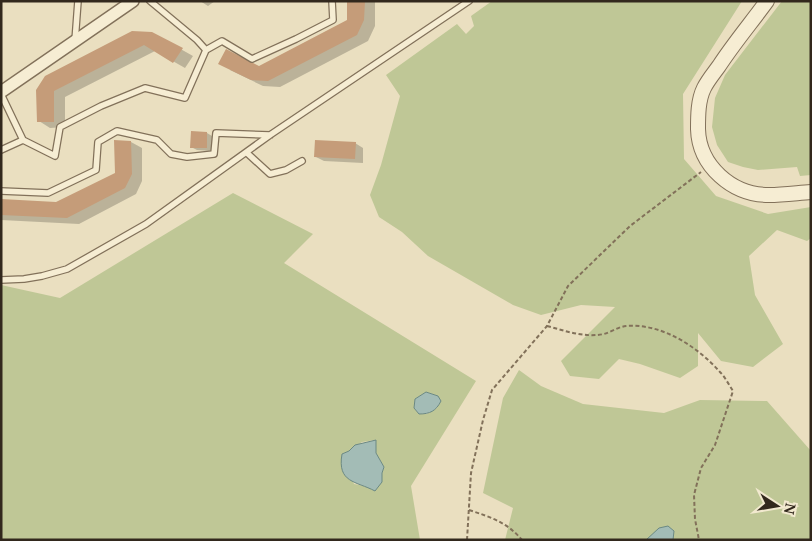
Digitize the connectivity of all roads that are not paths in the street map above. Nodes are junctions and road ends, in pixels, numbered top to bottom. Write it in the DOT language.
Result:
graph roads {
  1 [pos="78,1"];
  2 [pos="133,1"];
  3 [pos="150,1"];
  4 [pos="332,1"];
  5 [pos="469,1"];
  6 [pos="767,1"];
  7 [pos="75,40"];
  8 [pos="206,50"];
  9 [pos="1,93"];
  10 [pos="270,135"];
  11 [pos="23,140"];
  12 [pos="1,150"];
  13 [pos="247,153"];
  14 [pos="302,161"];
  15 [pos="1,191"];
  16 [pos="811,192"];
  17 [pos="1,280"];
  1 -- 7 [label="lane"];
  2 -- 7 [label="street"];
  3 -- 8 [label="lane"];
  4 -- 8 [label="lane"];
  5 -- 10 [label="lane"];
  6 -- 16 [label="street"];
  7 -- 9 [label="street"];
  8 -- 11 [label="lane"];
  9 -- 11 [label="lane"];
  10 -- 13 [label="lane"];
  10 -- 15 [label="lane"];
  11 -- 12 [label="lane"];
  13 -- 14 [label="lane"];
  13 -- 17 [label="lane"];
}
